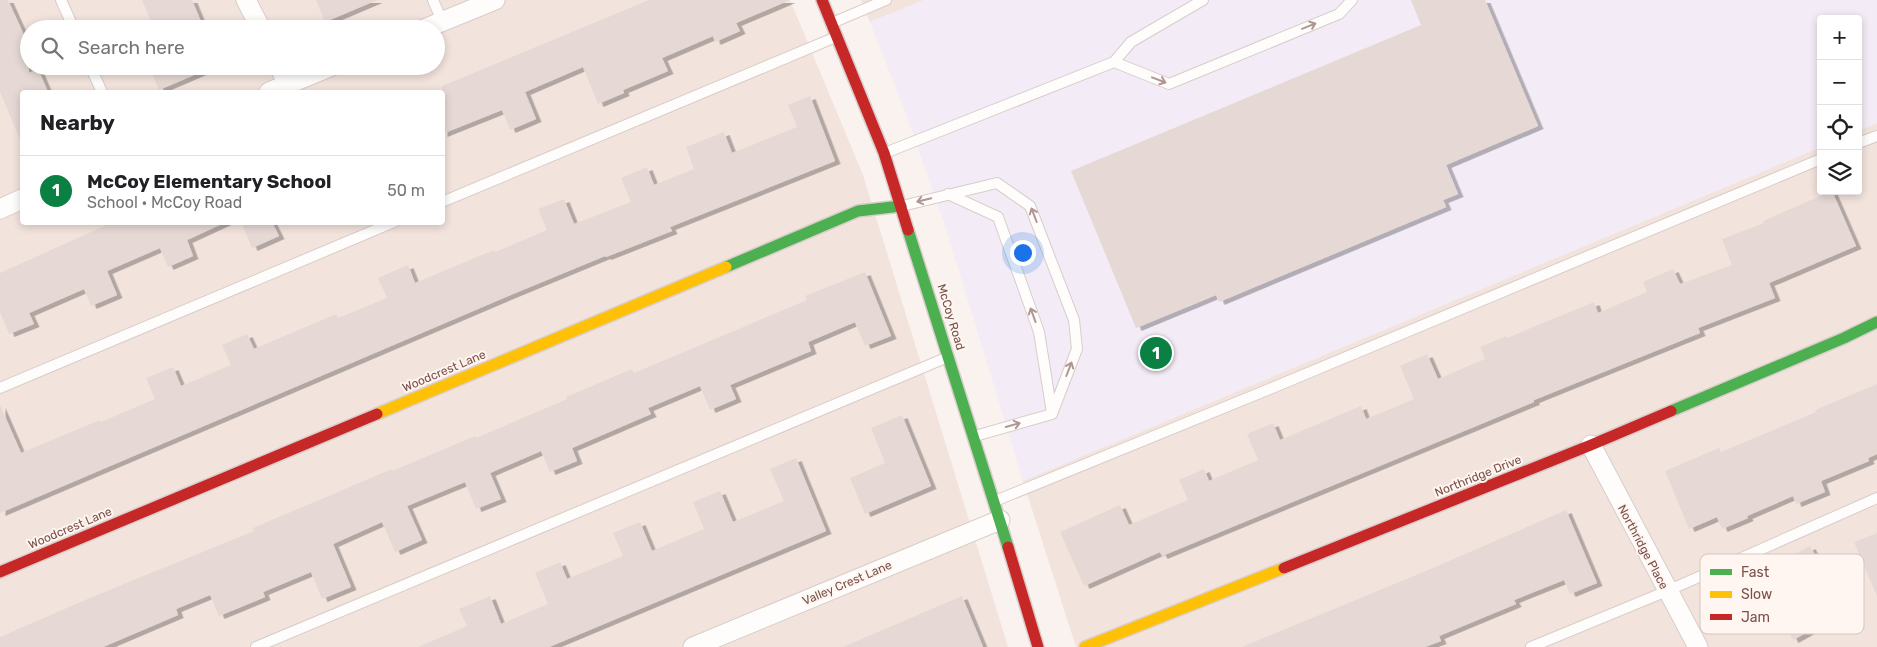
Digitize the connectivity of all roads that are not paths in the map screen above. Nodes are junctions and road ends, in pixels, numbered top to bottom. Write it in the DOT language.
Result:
graph roads {
  1 [pos="61,0"];
  2 [pos="246,0"];
  3 [pos="433,0"];
  4 [pos="495,0"];
  5 [pos="822,0"];
  6 [pos="886,0"];
  7 [pos="1204,0"];
  8 [pos="1352,0"];
  9 [pos="70,20"];
  10 [pos="256,20"];
  11 [pos="442,20"];
  12 [pos="445,20"];
  13 [pos="831,23"];
  14 [pos="837,36"];
  15 [pos="1114,62"];
  16 [pos="94,75"];
  17 [pos="284,75"];
  18 [pos="310,75"];
  19 [pos="288,84"];
  20 [pos="101,90"];
  21 [pos="274,90"];
  22 [pos="1877,136"];
  23 [pos="1862,142"];
  24 [pos="884,153"];
  25 [pos="1817,161"];
  26 [pos="948,194"];
  27 [pos="20,200"];
  28 [pos="445,201"];
  29 [pos="901,206"];
  30 [pos="0,209"];
  31 [pos="387,225"];
  32 [pos="1877,322"];
  33 [pos="949,356"];
  34 [pos="0,388"];
  35 [pos="1052,414"];
  36 [pos="974,436"];
  37 [pos="1591,446"];
  38 [pos="1877,498"];
  39 [pos="994,501"];
  40 [pos="1000,520"];
  41 [pos="1751,554"];
  42 [pos="0,572"];
  43 [pos="1700,576"];
  44 [pos="1667,591"];
  45 [pos="256,647"];
  46 [pos="694,647"];
  47 [pos="1038,647"];
  48 [pos="1086,647"];
  49 [pos="1531,647"];
  50 [pos="1698,647"];
  1 -- 9 [label="lane"];
  2 -- 10 [label="street"];
  3 -- 11 [label="lane"];
  4 -- 12 [label="street"];
  5 -- 13 [label="street, McCoy Road"];
  6 -- 13 [label="lane"];
  7 -- 15 [label="lane"];
  15 -- 8 [label="lane, one-way"];
  13 -- 14 [label="street, McCoy Road"];
  14 -- 24 [label="street, McCoy Road"];
  14 -- 28 [label="lane"];
  15 -- 24 [label="lane"];
  16 -- 20 [label="lane"];
  17 -- 19 [label="street"];
  18 -- 19 [label="street"];
  19 -- 21 [label="street"];
  22 -- 23 [label="lane"];
  24 -- 29 [label="street, McCoy Road"];
  25 -- 39 [label="lane"];
  26 -- 29 [label="lane, one-way"];
  35 -- 26 [label="lane, one-way"];
  35 -- 26 [label="lane, one-way"];
  27 -- 30 [label="street"];
  29 -- 33 [label="street, McCoy Road"];
  29 -- 42 [label="street, Woodcrest Lane"];
  31 -- 34 [label="lane"];
  32 -- 37 [label="street, Northridge Drive"];
  33 -- 36 [label="street, McCoy Road"];
  33 -- 45 [label="lane"];
  36 -- 35 [label="lane, one-way"];
  36 -- 39 [label="street, McCoy Road"];
  37 -- 44 [label="street, Northridge Place"];
  37 -- 48 [label="street, Northridge Drive"];
  38 -- 41 [label="lane"];
  39 -- 40 [label="street, McCoy Road"];
  40 -- 46 [label="street, Valley Crest Lane"];
  40 -- 47 [label="street, McCoy Road"];
  43 -- 44 [label="lane"];
  44 -- 49 [label="lane"];
  44 -- 50 [label="street, Northridge Place"];
}
